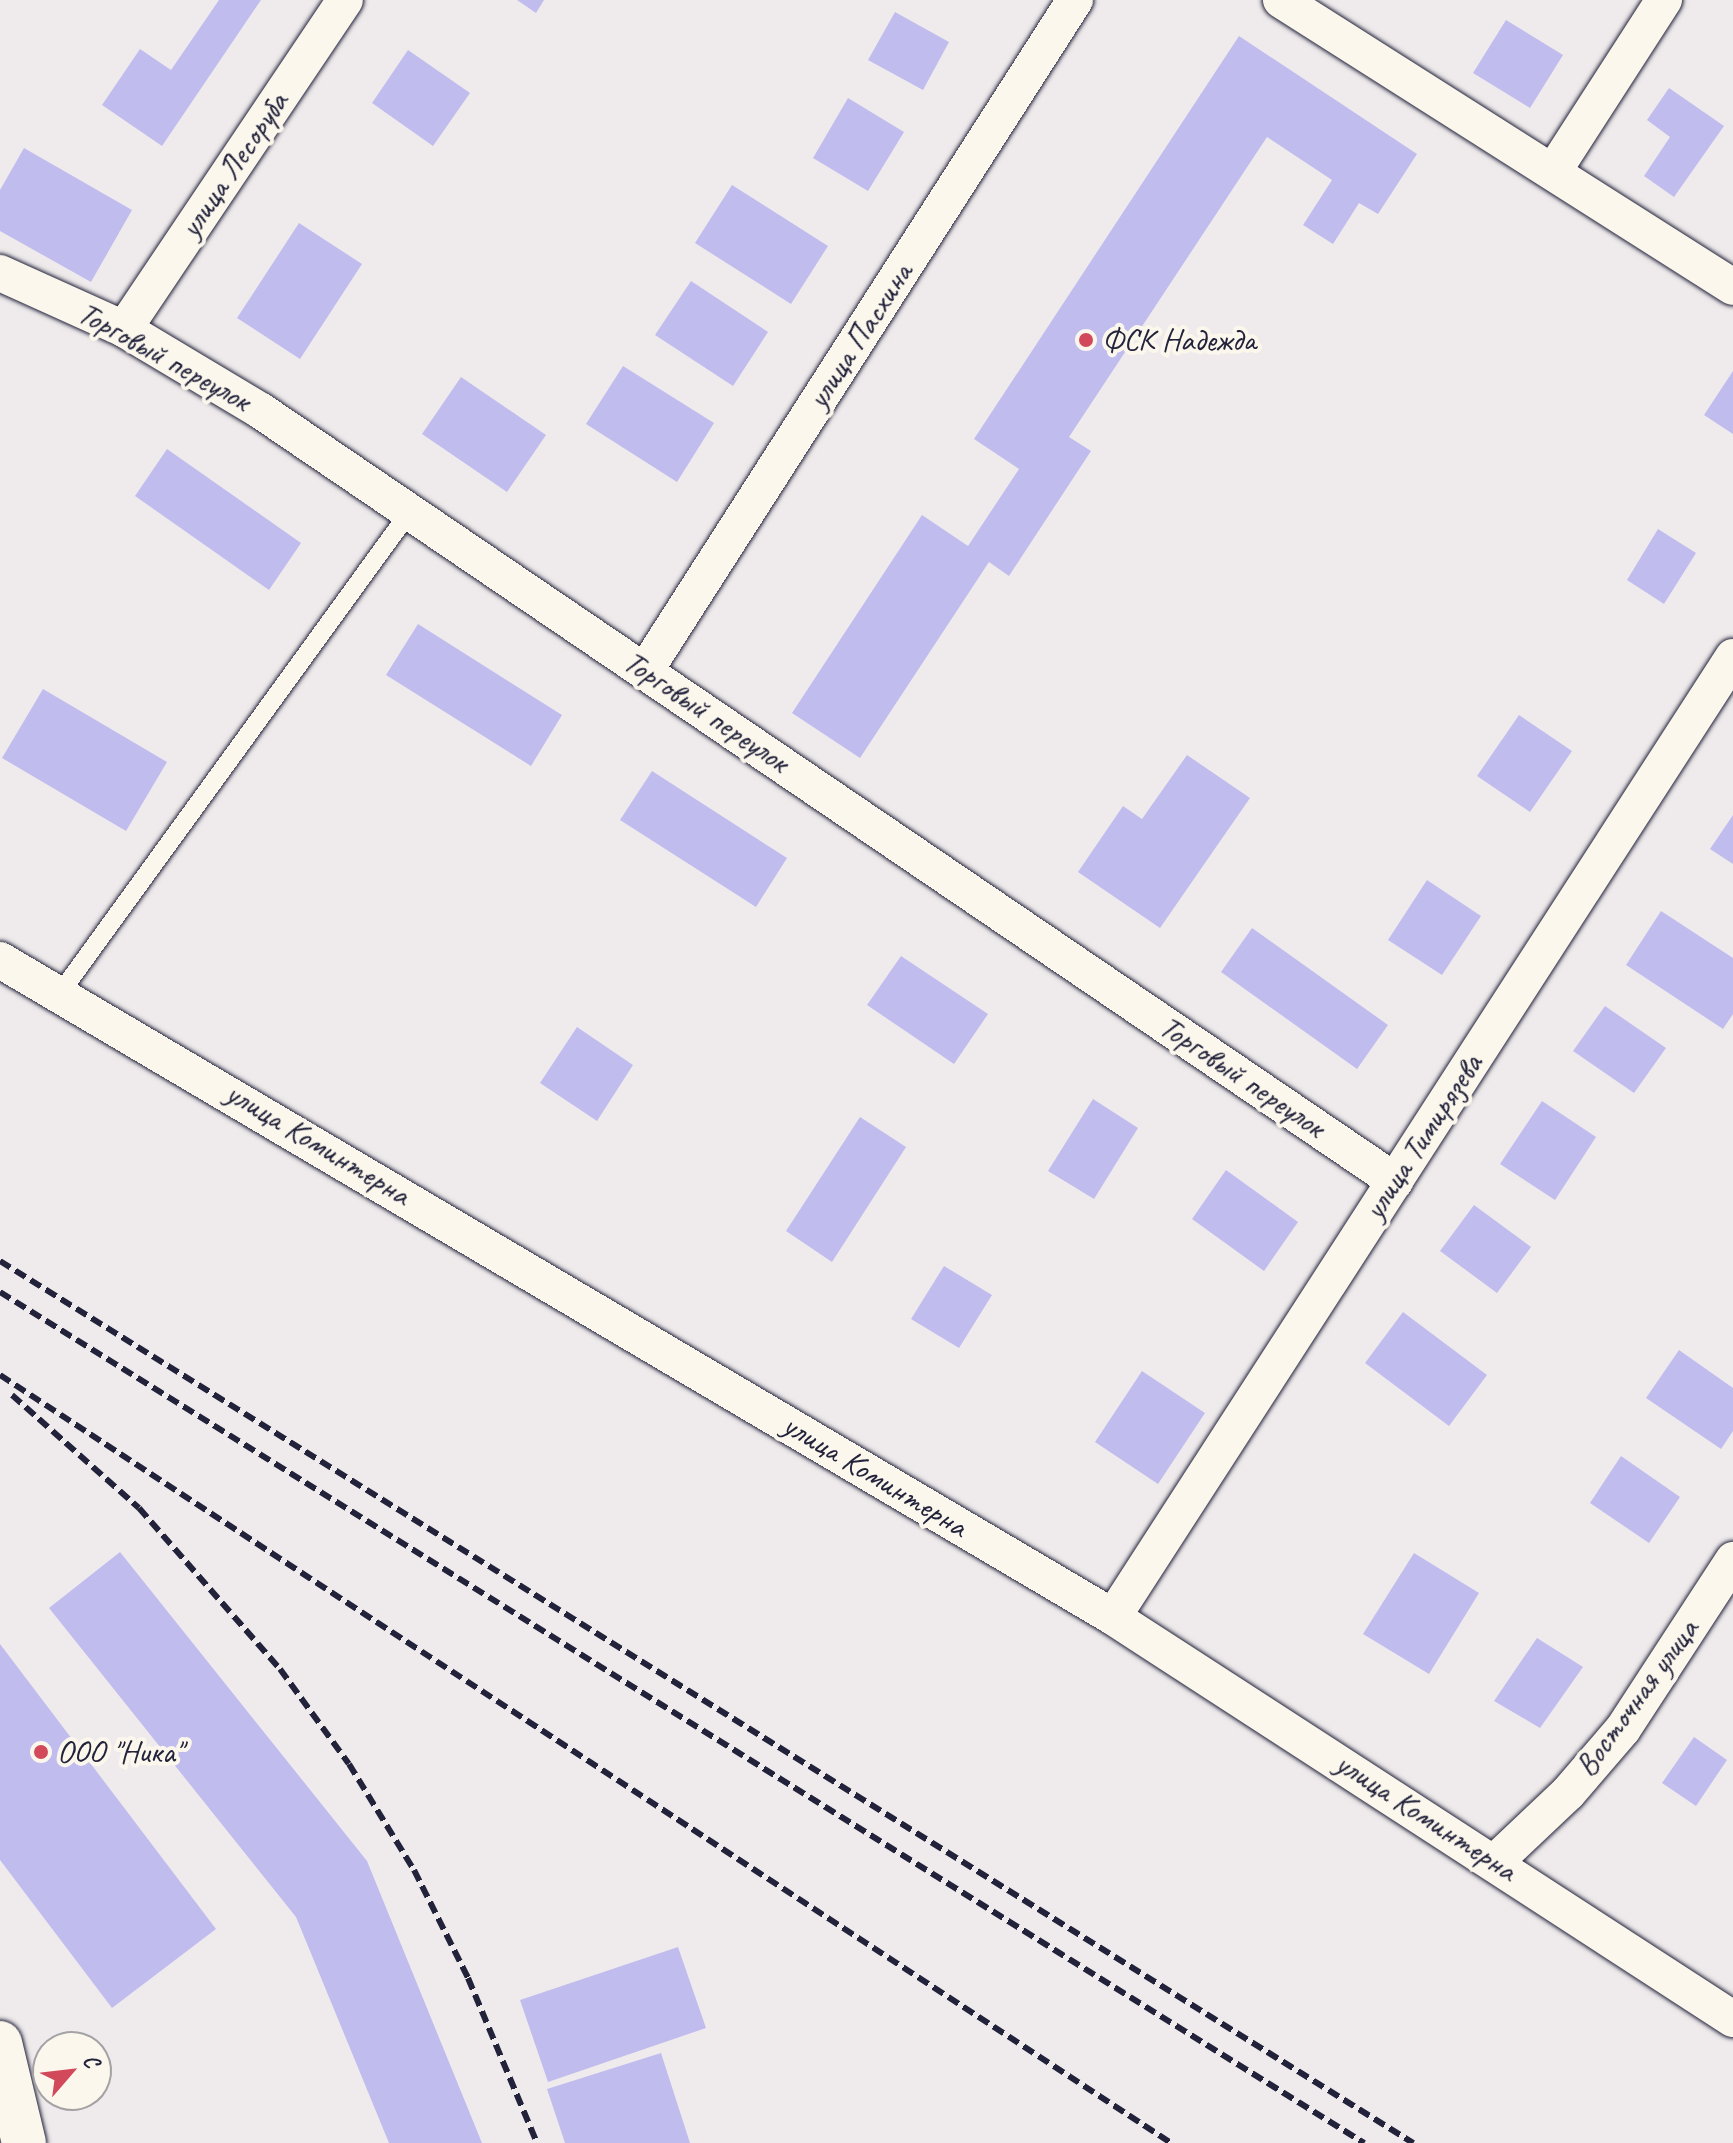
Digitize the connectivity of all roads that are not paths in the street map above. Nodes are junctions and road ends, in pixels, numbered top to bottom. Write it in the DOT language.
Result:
graph roads {
  1 [pos="345,0"];
  2 [pos="1075,0"];
  3 [pos="1281,0"];
  4 [pos="1664,0"];
  5 [pos="1553,172"];
  6 [pos="0,273"];
  7 [pos="1733,287"];
  8 [pos="124,329"];
  9 [pos="411,510"];
  10 [pos="1733,657"];
  11 [pos="645,671"];
  12 [pos="0,960"];
  13 [pos="61,992"];
  14 [pos="1395,1181"];
  15 [pos="1733,1560"];
  16 [pos="1113,1617"];
  17 [pos="1496,1861"];
  18 [pos="1733,2019"];
  19 [pos="0,2043"];
  20 [pos="24,2143"];
  1 -- 8 [label="street, улица Лесоруба"];
  2 -- 11 [label="street, улица Пасхина"];
  3 -- 5 [label="street"];
  4 -- 5 [label="street"];
  5 -- 7 [label="street"];
  6 -- 8 [label="street, Торговый переулок"];
  8 -- 9 [label="street, Торговый переулок"];
  9 -- 11 [label="street, Торговый переулок"];
  9 -- 13 [label="lane"];
  10 -- 14 [label="street, улица Тимирязева"];
  11 -- 14 [label="street, Торговый переулок"];
  12 -- 13 [label="street, улица Коминтерна"];
  13 -- 16 [label="street, улица Коминтерна"];
  14 -- 16 [label="street, улица Тимирязева"];
  15 -- 17 [label="street, Восточная улица"];
  16 -- 17 [label="street, улица Коминтерна"];
  17 -- 18 [label="street, улица Коминтерна"];
  19 -- 20 [label="street"];
}
